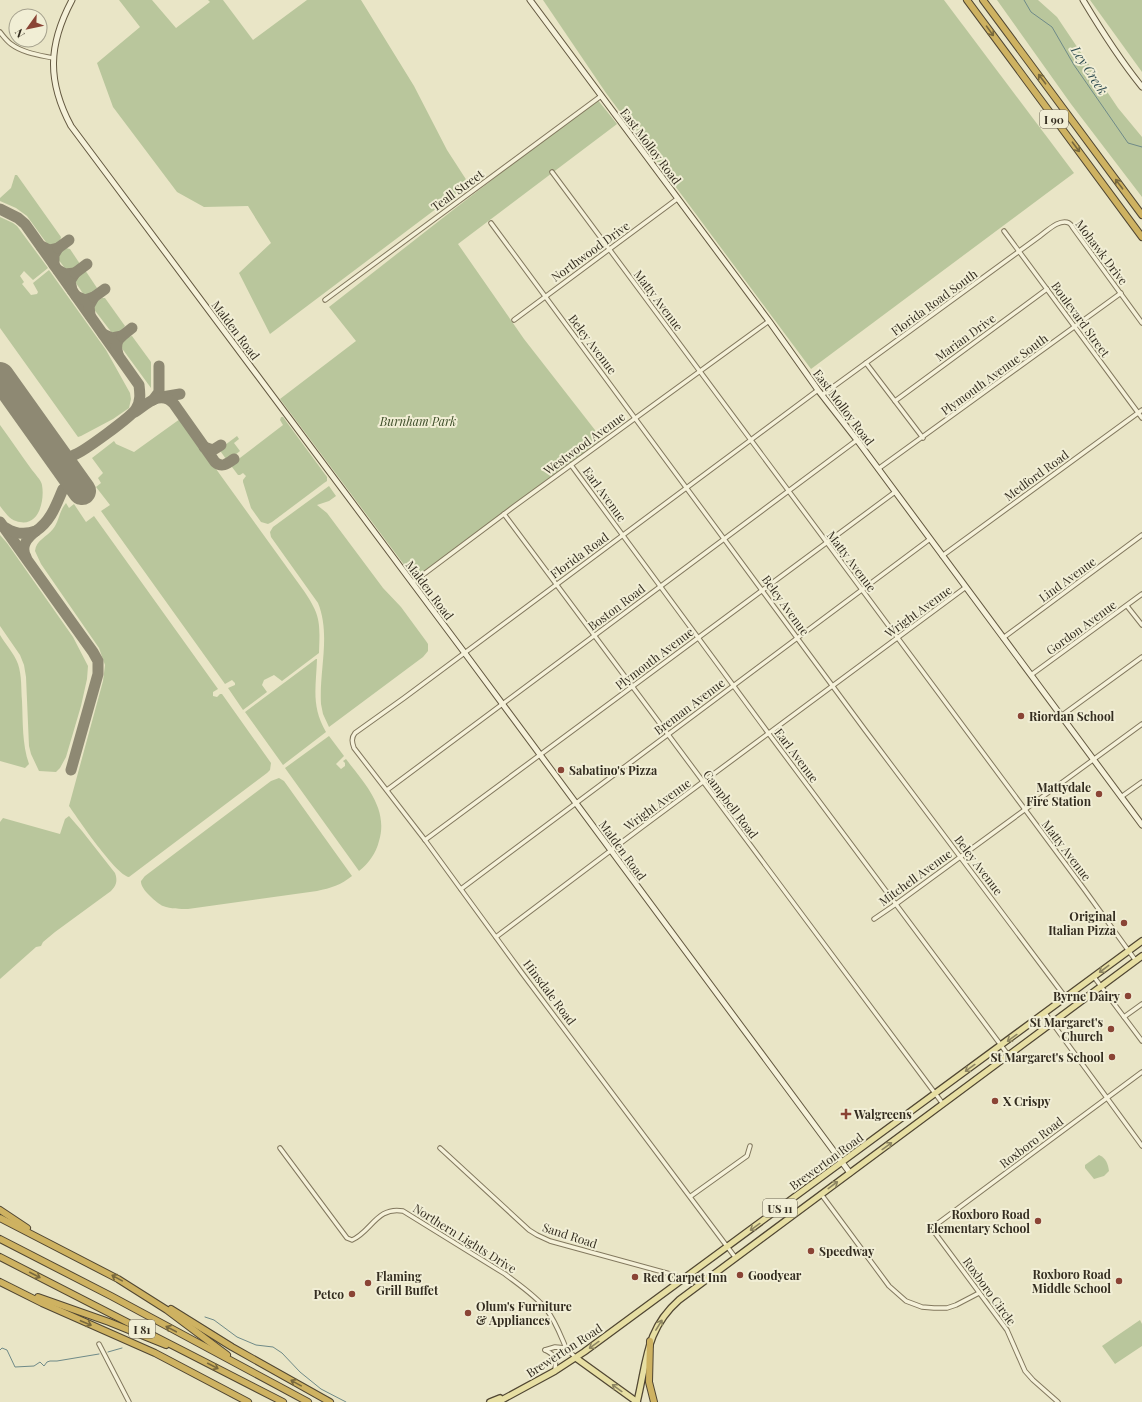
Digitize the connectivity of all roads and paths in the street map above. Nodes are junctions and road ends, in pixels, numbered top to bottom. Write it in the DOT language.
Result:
graph roads {
  1 [pos="72,0"];
  2 [pos="530,0"];
  3 [pos="967,0"];
  4 [pos="983,0"];
  5 [pos="1082,0"];
  6 [pos="0,32"];
  7 [pos="53,58"];
  8 [pos="1142,87"];
  9 [pos="601,96"];
  10 [pos="552,172"];
  11 [pos="677,199"];
  12 [pos="1142,215"];
  13 [pos="490,223"];
  14 [pos="1056,225"];
  15 [pos="1004,231"];
  16 [pos="1142,237"];
  17 [pos="609,249"];
  18 [pos="1019,252"];
  19 [pos="1047,289"];
  20 [pos="1121,293"];
  21 [pos="545,297"];
  22 [pos="325,300"];
  23 [pos="514,320"];
  24 [pos="768,321"];
  25 [pos="1142,323"];
  26 [pos="1074,328"];
  27 [pos="866,363"];
  28 [pos="699,371"];
  29 [pos="818,390"];
  30 [pos="822,395"];
  31 [pos="895,401"];
  32 [pos="1142,410"];
  33 [pos="1138,413"];
  34 [pos="635,418"];
  35 [pos="1142,418"];
  36 [pos="922,438"];
  37 [pos="750,440"];
  38 [pos="857,440"];
  39 [pos="571,465"];
  40 [pos="878,470"];
  41 [pos="686,487"];
  42 [pos="788,491"];
  43 [pos="895,492"];
  44 [pos="504,514"];
  45 [pos="623,535"];
  46 [pos="1142,535"];
  47 [pos="724,539"];
  48 [pos="930,539"];
  49 [pos="826,542"];
  50 [pos="942,556"];
  51 [pos="412,583"];
  52 [pos="556,584"];
  53 [pos="660,586"];
  54 [pos="966,588"];
  55 [pos="762,590"];
  56 [pos="862,590"];
  57 [pos="1142,594"];
  58 [pos="1127,606"];
  59 [pos="1142,625"];
  60 [pos="594,636"];
  61 [pos="698,638"];
  62 [pos="797,638"];
  63 [pos="897,638"];
  64 [pos="1003,638"];
  65 [pos="464,652"];
  66 [pos="1142,656"];
  67 [pos="1031,676"];
  68 [pos="734,686"];
  69 [pos="833,686"];
  70 [pos="632,687"];
  71 [pos="503,704"];
  72 [pos="1061,716"];
  73 [pos="1142,724"];
  74 [pos="769,734"];
  75 [pos="668,735"];
  76 [pos="352,737"];
  77 [pos="540,755"];
  78 [pos="1093,760"];
  79 [pos="1142,782"];
  80 [pos="703,783"];
  81 [pos="387,790"];
  82 [pos="1121,797"];
  83 [pos="576,803"];
  84 [pos="1024,809"];
  85 [pos="1142,825"];
  86 [pos="425,840"];
  87 [pos="612,851"];
  88 [pos="960,857"];
  89 [pos="461,889"];
  90 [pos="896,904"];
  91 [pos="874,919"];
  92 [pos="496,937"];
  93 [pos="1142,942"];
  94 [pos="1128,951"];
  95 [pos="1142,956"];
  96 [pos="1136,961"];
  97 [pos="1094,977"];
  98 [pos="1101,987"];
  99 [pos="1066,998"];
  100 [pos="1142,1004"];
  101 [pos="1045,1014"];
  102 [pos="1124,1017"];
  103 [pos="1052,1024"];
  104 [pos="1142,1041"];
  105 [pos="1001,1045"];
  106 [pos="1009,1056"];
  107 [pos="1142,1072"];
  108 [pos="935,1094"];
  109 [pos="1107,1098"];
  110 [pos="943,1104"];
  111 [pos="750,1146"];
  112 [pos="1142,1146"];
  113 [pos="280,1148"];
  114 [pos="440,1148"];
  115 [pos="842,1162"];
  116 [pos="850,1173"];
  117 [pos="821,1194"];
  118 [pos="691,1196"];
  119 [pos="0,1210"];
  120 [pos="0,1218"];
  121 [pos="934,1229"];
  122 [pos="0,1239"];
  123 [pos="54,1246"];
  124 [pos="728,1247"];
  125 [pos="0,1257"];
  126 [pos="735,1257"];
  127 [pos="684,1278"];
  128 [pos="0,1281"];
  129 [pos="700,1284"];
  130 [pos="979,1293"];
  131 [pos="150,1298"];
  132 [pos="650,1341"];
  133 [pos="99,1344"];
  134 [pos="566,1348"];
  135 [pos="576,1358"];
  136 [pos="201,1360"];
  137 [pos="243,1367"];
  138 [pos="555,1371"];
  139 [pos="519,1391"];
  140 [pos="129,1402"];
  141 [pos="248,1402"];
  142 [pos="283,1402"];
  143 [pos="308,1402"];
  144 [pos="330,1402"];
  145 [pos="490,1402"];
  146 [pos="498,1402"];
  147 [pos="637,1402"];
  148 [pos="654,1402"];
  149 [pos="1058,1402"];
  1 -- 7 [label="street, Malden Road"];
  2 -- 9 [label="street, East Molloy Road"];
  3 -- 16 [label="highway, I 90, one-way"];
  12 -- 4 [label="highway, I 90, one-way"];
  5 -- 8 [label="street"];
  6 -- 7 [label="street"];
  7 -- 51 [label="street, Malden Road"];
  9 -- 11 [label="street, East Molloy Road"];
  9 -- 22 [label="street, Teall Street"];
  10 -- 17 [label="street, Matty Avenue"];
  11 -- 17 [label="street, Northwood Drive"];
  11 -- 24 [label="street, East Molloy Road"];
  13 -- 21 [label="street, Beley Avenue"];
  14 -- 18 [label="street, Florida Road South"];
  14 -- 20 [label="street, Mohawk Drive"];
  15 -- 18 [label="street, Boulevard Street"];
  17 -- 21 [label="street, Northwood Drive"];
  17 -- 28 [label="street, Matty Avenue"];
  18 -- 19 [label="street, Boulevard Street"];
  18 -- 27 [label="street, Florida Road South"];
  19 -- 26 [label="street, Boulevard Street"];
  19 -- 31 [label="street, Marian Drive"];
  20 -- 25 [label="street, Mohawk Drive"];
  20 -- 26 [label="street, Plymouth Avenue South"];
  21 -- 23 [label="street, Northwood Drive"];
  21 -- 34 [label="street, Beley Avenue"];
  24 -- 28 [label="street, Westwood Avenue"];
  24 -- 29 [label="street, East Molloy Road"];
  26 -- 33 [label="street, Boulevard Street"];
  26 -- 36 [label="street, Plymouth Avenue South"];
  27 -- 30 [label="street, Florida Road South"];
  27 -- 31 [label="street"];
  28 -- 34 [label="street, Westwood Avenue"];
  28 -- 37 [label="street, Matty Avenue"];
  29 -- 30 [label="street, East Molloy Road"];
  29 -- 37 [label="street, Florida Road"];
  30 -- 38 [label="street, East Molloy Road"];
  31 -- 36 [label="street"];
  32 -- 33 [label="street, Medford Road"];
  33 -- 35 [label="street, Boulevard Street"];
  33 -- 50 [label="street, Medford Road"];
  34 -- 39 [label="street, Westwood Avenue"];
  34 -- 41 [label="street, Beley Avenue"];
  36 -- 40 [label="street, Plymouth Avenue South"];
  37 -- 41 [label="street, Florida Road"];
  37 -- 42 [label="street, Matty Avenue"];
  38 -- 40 [label="street, East Molloy Road"];
  38 -- 42 [label="street, Boston Road"];
  39 -- 44 [label="street, Westwood Avenue"];
  39 -- 45 [label="street, Earl Avenue"];
  40 -- 43 [label="street, East Molloy Road"];
  41 -- 45 [label="street, Florida Road"];
  41 -- 47 [label="street, Beley Avenue"];
  42 -- 47 [label="street, Boston Road"];
  42 -- 49 [label="street, Matty Avenue"];
  43 -- 48 [label="street, East Molloy Road"];
  43 -- 49 [label="street, Plymouth Avenue"];
  44 -- 51 [label="street, Westwood Avenue"];
  44 -- 52 [label="street, Campbell Road"];
  45 -- 52 [label="street, Florida Road"];
  45 -- 53 [label="street, Earl Avenue"];
  46 -- 64 [label="street, Lind Avenue"];
  47 -- 53 [label="street, Boston Road"];
  47 -- 55 [label="street, Beley Avenue"];
  48 -- 50 [label="street, East Molloy Road"];
  48 -- 56 [label="street, Breman Avenue"];
  49 -- 55 [label="street, Plymouth Avenue"];
  49 -- 56 [label="street, Matty Avenue"];
  50 -- 54 [label="street, East Molloy Road"];
  51 -- 65 [label="street, Malden Road"];
  52 -- 60 [label="street, Campbell Road"];
  52 -- 65 [label="street, Florida Road"];
  53 -- 60 [label="street, Boston Road"];
  53 -- 61 [label="street, Earl Avenue"];
  54 -- 63 [label="street, Wright Avenue"];
  54 -- 64 [label="street, East Molloy Road"];
  55 -- 61 [label="street, Plymouth Avenue"];
  55 -- 62 [label="street, Beley Avenue"];
  56 -- 62 [label="street, Breman Avenue"];
  56 -- 63 [label="street, Matty Avenue"];
  57 -- 58 [label="street, Gordon Avenue"];
  58 -- 59 [label="street"];
  58 -- 67 [label="street, Gordon Avenue"];
  60 -- 70 [label="street, Campbell Road"];
  60 -- 71 [label="street, Boston Road"];
  61 -- 68 [label="street, Earl Avenue"];
  61 -- 70 [label="street, Plymouth Avenue"];
  62 -- 68 [label="street, Breman Avenue"];
  62 -- 69 [label="street, Beley Avenue"];
  63 -- 69 [label="street, Wright Avenue"];
  63 -- 84 [label="street, Matty Avenue"];
  64 -- 67 [label="street, East Molloy Road"];
  65 -- 71 [label="street, Malden Road"];
  65 -- 76 [label="street, Florida Road"];
  66 -- 72 [label="street"];
  67 -- 72 [label="street, East Molloy Road"];
  68 -- 74 [label="street, Earl Avenue"];
  68 -- 75 [label="street, Breman Avenue"];
  69 -- 74 [label="street, Wright Avenue"];
  69 -- 88 [label="street, Beley Avenue"];
  70 -- 75 [label="street, Campbell Road"];
  70 -- 77 [label="street, Plymouth Avenue"];
  71 -- 77 [label="street, Malden Road"];
  71 -- 81 [label="street, Boston Road"];
  72 -- 78 [label="street, East Molloy Road"];
  73 -- 78 [label="street, Mitchell Avenue"];
  74 -- 80 [label="street, Wright Avenue"];
  74 -- 90 [label="street, Earl Avenue"];
  75 -- 80 [label="street, Campbell Road"];
  75 -- 83 [label="street, Breman Avenue"];
  76 -- 81 [label="street, Hinsdale Road"];
  77 -- 83 [label="street, Malden Road"];
  77 -- 86 [label="street, Plymouth Avenue"];
  78 -- 82 [label="street, East Molloy Road"];
  78 -- 84 [label="street, Mitchell Avenue"];
  79 -- 82 [label="street"];
  80 -- 87 [label="street, Wright Avenue"];
  80 -- 108 [label="street, Campbell Road"];
  81 -- 86 [label="street, Hinsdale Road"];
  82 -- 85 [label="street, East Molloy Road"];
  83 -- 87 [label="street, Malden Road"];
  83 -- 89 [label="street, Breman Avenue"];
  84 -- 88 [label="street, Mitchell Avenue"];
  84 -- 94 [label="street, Matty Avenue"];
  86 -- 89 [label="street, Hinsdale Road"];
  87 -- 92 [label="street, Wright Avenue"];
  87 -- 115 [label="street, Malden Road"];
  88 -- 90 [label="street, Mitchell Avenue"];
  88 -- 99 [label="street, Beley Avenue"];
  89 -- 92 [label="street, Hinsdale Road"];
  90 -- 91 [label="street, Mitchell Avenue"];
  90 -- 105 [label="street, Earl Avenue"];
  92 -- 118 [label="street, Hinsdale Road"];
  93 -- 94 [label="main road, Brewerton Road / US 11"];
  94 -- 96 [label="street, Matty Avenue"];
  94 -- 97 [label="main road, Brewerton Road / US 11, one-way"];
  95 -- 96 [label="main road, Brewerton Road / US 11"];
  96 -- 98 [label="main road, Brewerton Road / US 11"];
  97 -- 98 [label="street"];
  97 -- 99 [label="main road, Brewerton Road / US 11"];
  98 -- 102 [label="street"];
  98 -- 103 [label="main road, Brewerton Road / US 11"];
  99 -- 101 [label="main road, Brewerton Road / US 11"];
  100 -- 102 [label="street"];
  101 -- 103 [label="street"];
  101 -- 105 [label="main road, Brewerton Road / US 11, one-way"];
  102 -- 104 [label="street"];
  103 -- 106 [label="main road, Brewerton Road / US 11"];
  103 -- 109 [label="street"];
  105 -- 106 [label="street, Earl Avenue"];
  105 -- 108 [label="main road, Brewerton Road / US 11, one-way"];
  106 -- 110 [label="main road, Brewerton Road / US 11"];
  107 -- 109 [label="street, Roxboro Road"];
  108 -- 110 [label="street, Campbell Road"];
  108 -- 115 [label="main road, Brewerton Road / US 11"];
  109 -- 112 [label="street"];
  109 -- 121 [label="street, Roxboro Road"];
  116 -- 110 [label="main road, Brewerton Road / US 11, one-way"];
  111 -- 118 [label="street"];
  113 -- 134 [label="street, Northern Lights Drive"];
  114 -- 127 [label="street, Sand Road"];
  115 -- 116 [label="street, Malden Road"];
  115 -- 124 [label="main road, Brewerton Road / US 11, one-way"];
  117 -- 116 [label="main road, Brewerton Road / US 11, one-way"];
  117 -- 126 [label="main road, Brewerton Road / US 11"];
  117 -- 130 [label="street"];
  118 -- 124 [label="street, Hinsdale Road"];
  119 -- 123 [label="highway"];
  120 -- 123 [label="highway"];
  121 -- 130 [label="street, Roxboro Circle"];
  137 -- 122 [label="highway, I 81, one-way"];
  131 -- 123 [label="highway, one-way"];
  124 -- 126 [label="street, Hinsdale Road"];
  124 -- 127 [label="main road, Brewerton Road / US 11"];
  125 -- 136 [label="highway, I 81, one-way"];
  126 -- 129 [label="main road, Brewerton Road / US 11"];
  127 -- 129 [label="street, Sand Road"];
  127 -- 135 [label="main road, Brewerton Road / US 11, one-way"];
  128 -- 136 [label="highway"];
  128 -- 141 [label="highway, one-way"];
  132 -- 129 [label="main road, Brewerton Road / US 11, one-way"];
  130 -- 149 [label="street, Roxboro Circle"];
  131 -- 137 [label="highway"];
  144 -- 131 [label="highway, one-way"];
  132 -- 147 [label="main road, Brewerton Road / US 11"];
  132 -- 148 [label="highway"];
  133 -- 140 [label="street"];
  134 -- 135 [label="street"];
  134 -- 138 [label="street"];
  135 -- 138 [label="main road, Brewerton Road / US 11"];
  147 -- 135 [label="main road, one-way"];
  136 -- 142 [label="highway, I 81, one-way"];
  137 -- 143 [label="highway, I 81"];
  138 -- 139 [label="main road, Brewerton Road / US 11"];
  139 -- 145 [label="main road"];
  139 -- 146 [label="main road, Brewerton Road / US 11"];
}
